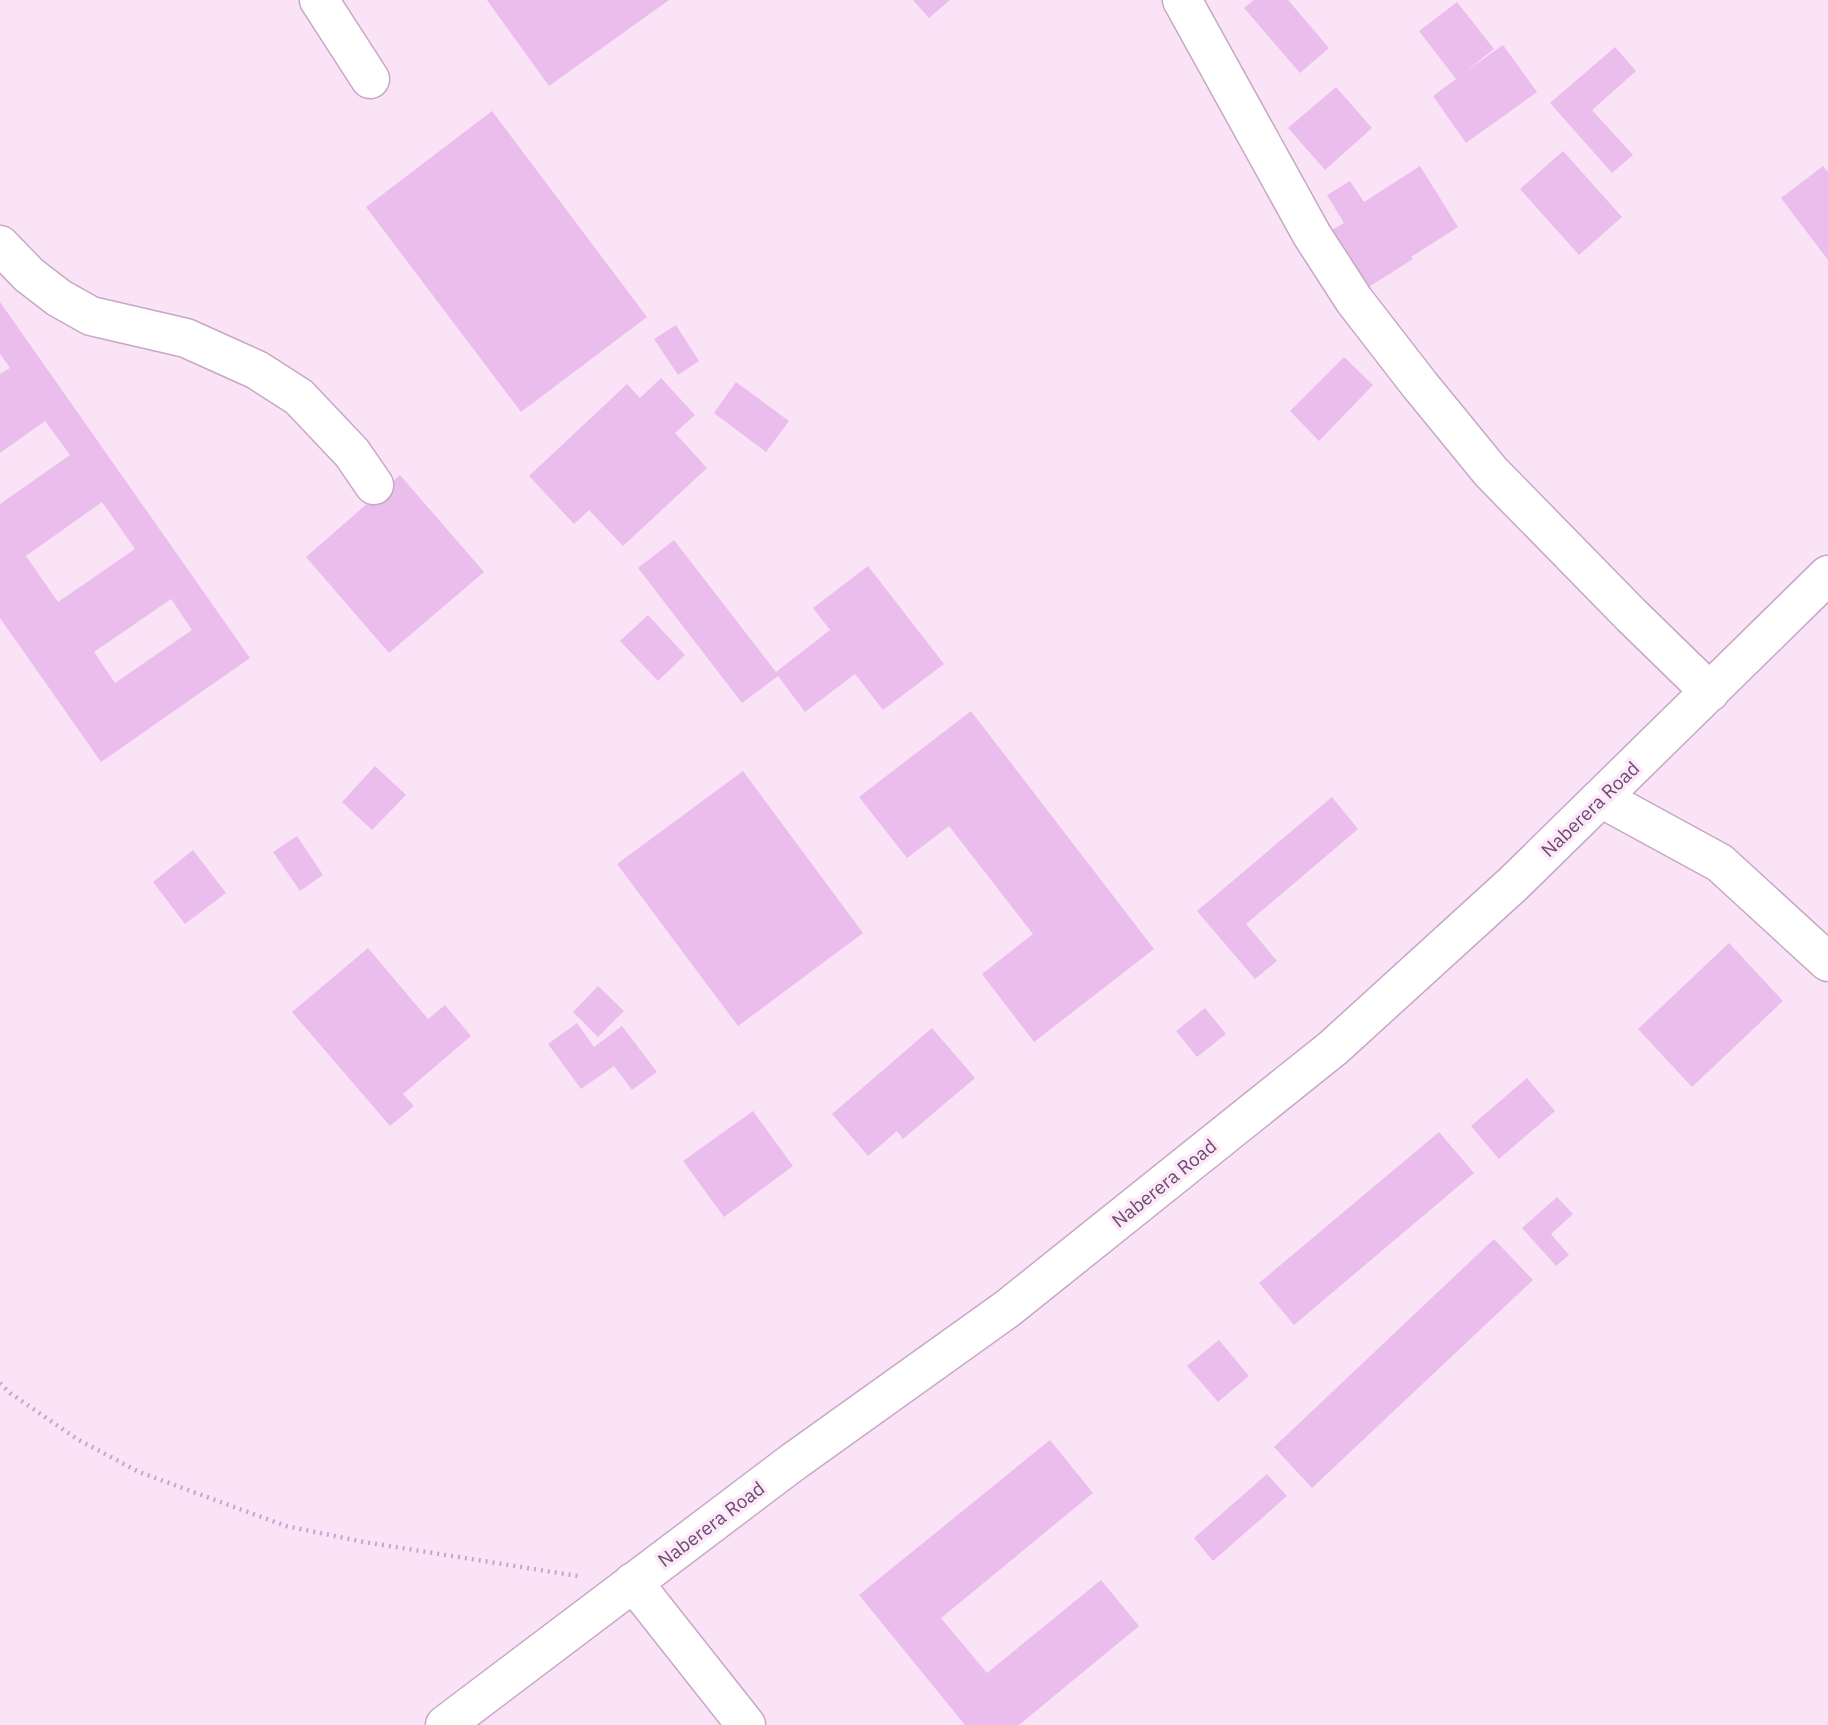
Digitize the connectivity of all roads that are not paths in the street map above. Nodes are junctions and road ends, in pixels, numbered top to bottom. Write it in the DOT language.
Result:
graph roads {
  1 [pos="319,0"];
  2 [pos="1182,0"];
  3 [pos="370,79"];
  4 [pos="0,245"];
  5 [pos="374,485"];
  6 [pos="1828,575"];
  7 [pos="1710,692"];
  8 [pos="1601,798"];
  9 [pos="1828,962"];
  10 [pos="633,1583"];
  11 [pos="445,1725"];
  12 [pos="746,1725"];
  1 -- 3 [label="street"];
  2 -- 7 [label="street"];
  4 -- 5 [label="street"];
  6 -- 7 [label="street, Naberera Road"];
  7 -- 8 [label="street, Naberera Road"];
  8 -- 9 [label="street"];
  8 -- 10 [label="street, Naberera Road"];
  10 -- 11 [label="street, Naberera Road"];
  10 -- 12 [label="street"];
}
